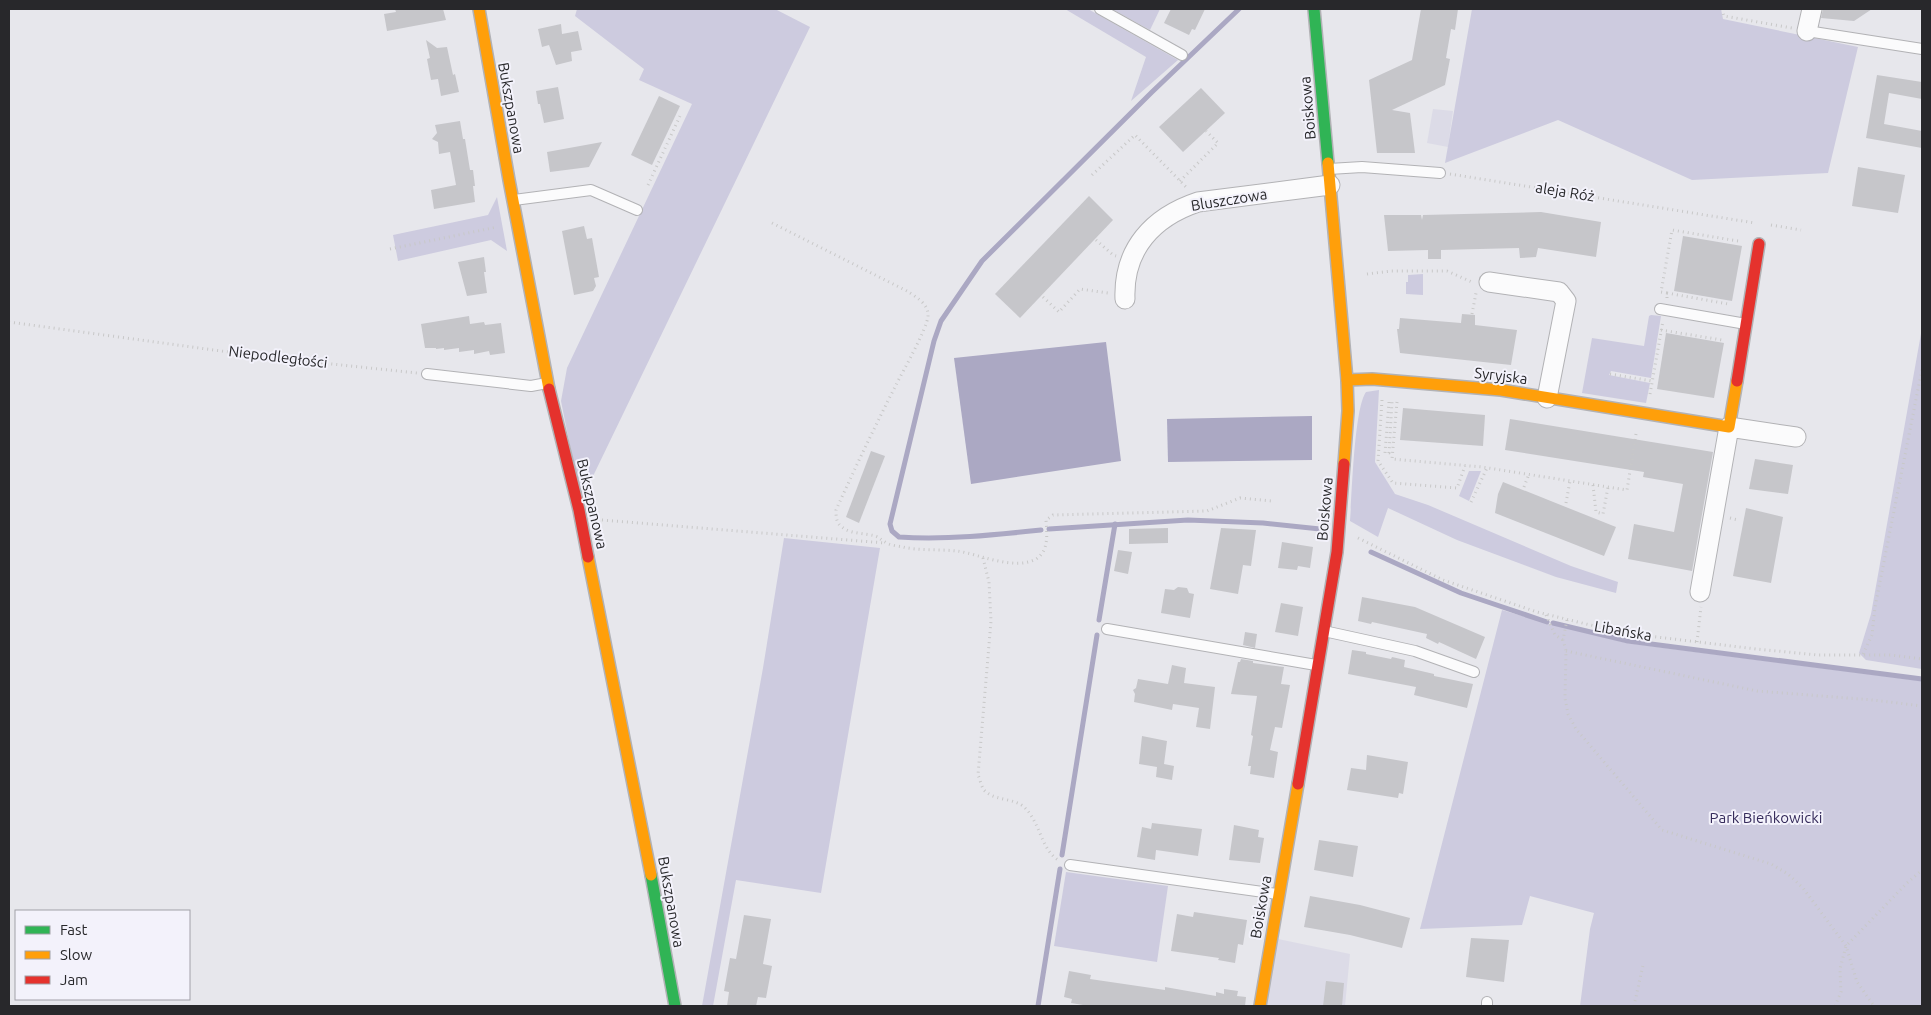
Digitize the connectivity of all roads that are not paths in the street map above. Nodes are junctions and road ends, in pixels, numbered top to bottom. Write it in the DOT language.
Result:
graph roads {
  1 [pos="479,9"];
  2 [pos="1100,9"];
  3 [pos="1314,9"];
  4 [pos="1812,9"];
  5 [pos="1807,31"];
  6 [pos="1922,49"];
  7 [pos="1182,55"];
  8 [pos="1440,173"];
  9 [pos="1329,177"];
  10 [pos="513,200"];
  11 [pos="637,210"];
  12 [pos="1759,244"];
  13 [pos="1489,282"];
  14 [pos="1120,296"];
  15 [pos="1660,309"];
  16 [pos="1746,324"];
  17 [pos="427,374"];
  18 [pos="1347,380"];
  19 [pos="548,383"];
  20 [pos="1547,398"];
  21 [pos="1729,427"];
  22 [pos="1796,437"];
  23 [pos="1700,592"];
  24 [pos="1107,629"];
  25 [pos="1323,631"];
  26 [pos="1316,665"];
  27 [pos="1474,672"];
  28 [pos="1070,864"];
  29 [pos="1278,895"];
  30 [pos="674,1006"];
  31 [pos="1260,1006"];
  1 -- 10 [label="street, Bukszpanowa"];
  2 -- 7 [label="lane"];
  3 -- 9 [label="street, Boiskowa"];
  4 -- 5 [label="street"];
  5 -- 6 [label="lane"];
  8 -- 9 [label="lane"];
  9 -- 14 [label="street, Bluszczowa"];
  9 -- 18 [label="street, Boiskowa"];
  10 -- 11 [label="lane"];
  10 -- 19 [label="street, Bukszpanowa"];
  12 -- 16 [label="street"];
  13 -- 20 [label="street"];
  15 -- 16 [label="lane"];
  16 -- 21 [label="street"];
  17 -- 19 [label="lane"];
  18 -- 20 [label="street, Syryjska"];
  18 -- 25 [label="street, Boiskowa"];
  19 -- 30 [label="street, Bukszpanowa"];
  20 -- 21 [label="street, Syryjska"];
  21 -- 22 [label="street"];
  21 -- 23 [label="street"];
  24 -- 26 [label="lane"];
  25 -- 26 [label="street, Boiskowa"];
  25 -- 27 [label="lane"];
  26 -- 29 [label="street, Boiskowa"];
  28 -- 29 [label="lane"];
  29 -- 31 [label="street, Boiskowa"];
}
